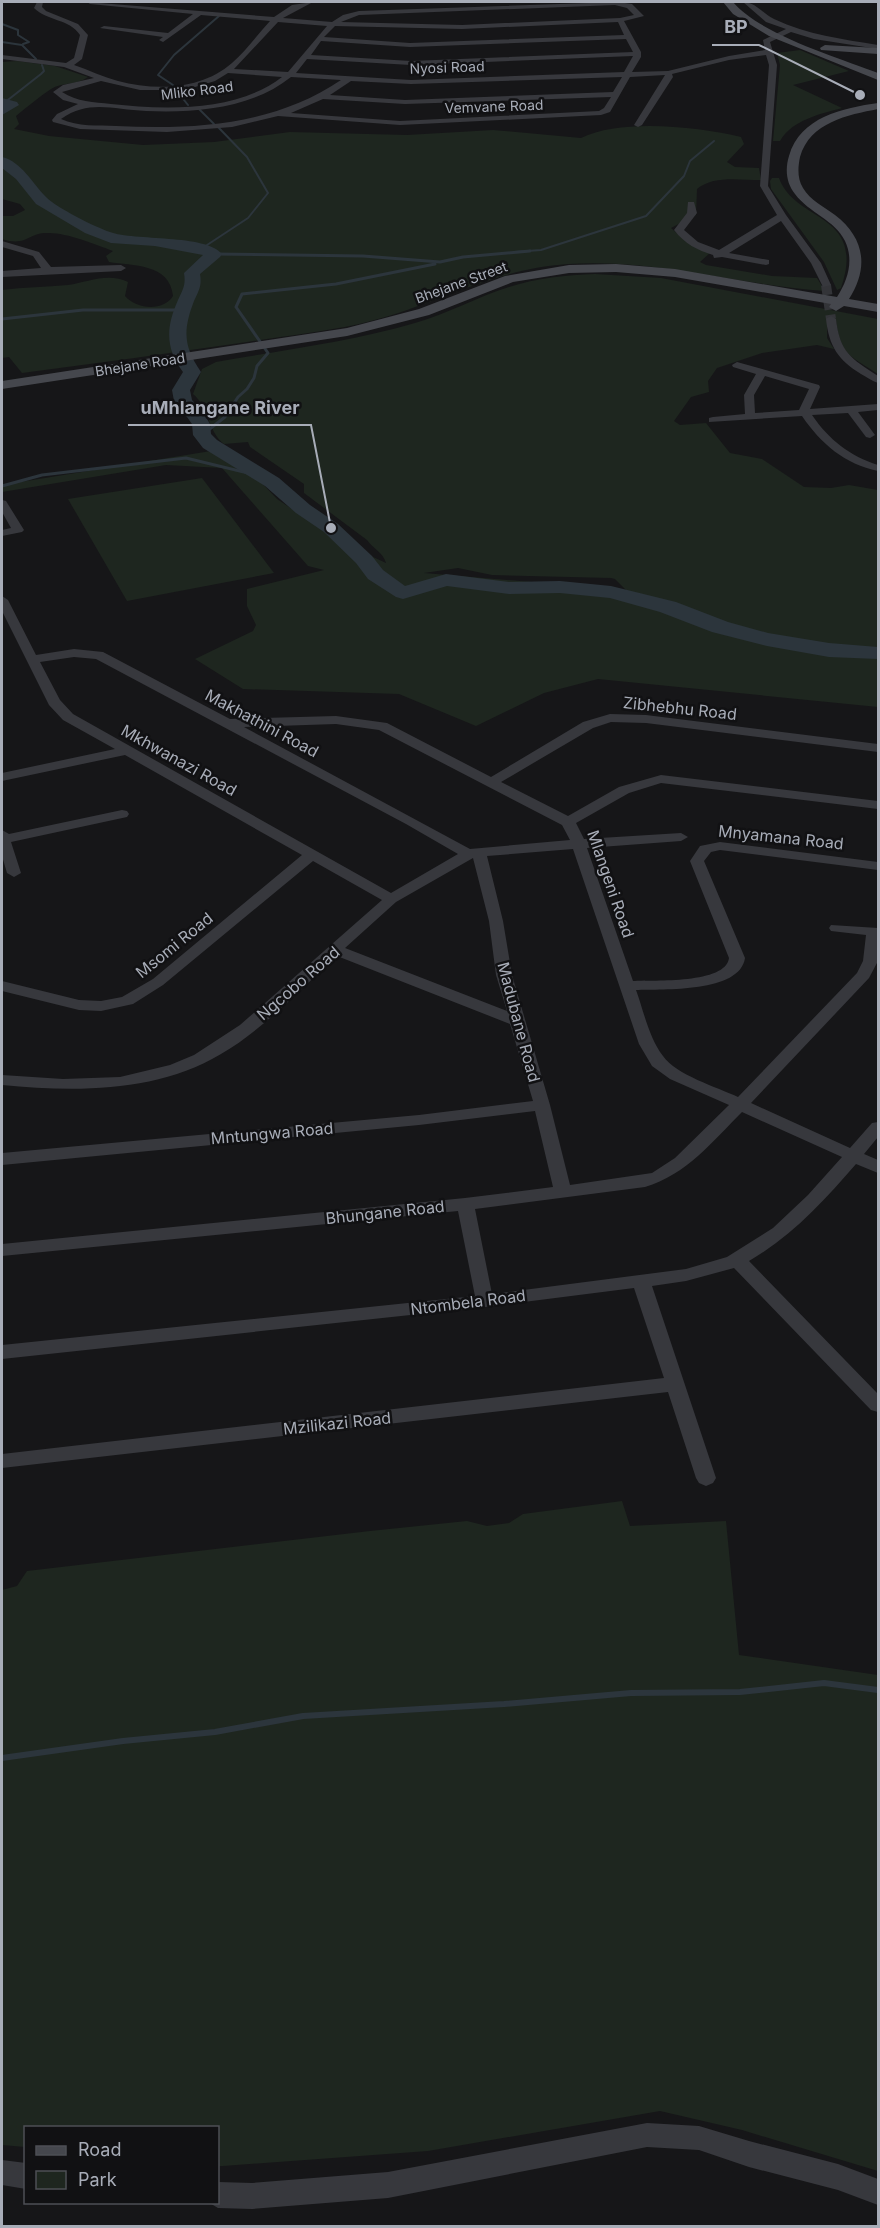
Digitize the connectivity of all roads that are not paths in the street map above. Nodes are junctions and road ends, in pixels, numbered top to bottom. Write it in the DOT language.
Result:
graph roads {
  1 [pos="40,2"];
  2 [pos="90,2"];
  3 [pos="310,2"];
  4 [pos="634,2"];
  5 [pos="728,2"];
  6 [pos="746,2"];
  7 [pos="624,4"];
  8 [pos="201,12"];
  9 [pos="275,19"];
  10 [pos="177,20"];
  11 [pos="620,20"];
  12 [pos="188,21"];
  13 [pos="333,23"];
  14 [pos="104,28"];
  15 [pos="785,33"];
  16 [pos="170,34"];
  17 [pos="629,37"];
  18 [pos="319,39"];
  19 [pos="806,42"];
  20 [pos="157,45"];
  21 [pos="879,47"];
  22 [pos="769,52"];
  23 [pos="638,54"];
  24 [pos="879,54"];
  25 [pos="304,57"];
  26 [pos="834,57"];
  27 [pos="2,58"];
  28 [pos="67,66"];
  29 [pos="228,71"];
  30 [pos="668,73"];
  31 [pos="628,74"];
  32 [pos="878,74"];
  33 [pos="289,75"];
  34 [pos="102,78"];
  35 [pos="348,79"];
  36 [pos="615,94"];
  37 [pos="325,97"];
  38 [pos="86,104"];
  39 [pos="879,107"];
  40 [pos="160,109"];
  41 [pos="278,114"];
  42 [pos="638,125"];
  43 [pos="156,130"];
  44 [pos="155,141"];
  45 [pos="691,204"];
  46 [pos="782,216"];
  47 [pos="2,244"];
  48 [pos="716,256"];
  49 [pos="766,262"];
  50 [pos="122,268"];
  51 [pos="48,270"];
  52 [pos="655,272"];
  53 [pos="2,274"];
  54 [pos="826,285"];
  55 [pos="842,305"];
  56 [pos="879,308"];
  57 [pos="879,314"];
  58 [pos="279,344"];
  59 [pos="737,365"];
  60 [pos="762,373"];
  61 [pos="879,380"];
  62 [pos="2,385"];
  63 [pos="879,407"];
  64 [pos="851,409"];
  65 [pos="804,411"];
  66 [pos="750,416"];
  67 [pos="713,420"];
  68 [pos="870,435"];
  69 [pos="879,468"];
  70 [pos="2,502"];
  71 [pos="2,533"];
  72 [pos="2,600"];
  73 [pos="32,659"];
  74 [pos="230,723"];
  75 [pos="879,748"];
  76 [pos="128,750"];
  77 [pos="2,777"];
  78 [pos="493,781"];
  79 [pos="879,805"];
  80 [pos="122,814"];
  81 [pos="568,822"];
  82 [pos="3,836"];
  83 [pos="681,837"];
  84 [pos="579,844"];
  85 [pos="473,853"];
  86 [pos="312,854"];
  87 [pos="879,866"];
  88 [pos="14,873"];
  89 [pos="392,899"];
  90 [pos="836,928"];
  91 [pos="876,932"];
  92 [pos="336,950"];
  93 [pos="2,986"];
  94 [pos="628,986"];
  95 [pos="517,1021"];
  96 [pos="2,1080"];
  97 [pos="740,1104"];
  98 [pos="542,1105"];
  99 [pos="879,1127"];
  100 [pos="853,1155"];
  101 [pos="2,1159"];
  102 [pos="879,1167"];
  103 [pos="563,1191"];
  104 [pos="465,1204"];
  105 [pos="2,1250"];
  106 [pos="737,1260"];
  107 [pos="640,1281"];
  108 [pos="484,1301"];
  109 [pos="2,1352"];
  110 [pos="673,1384"];
  111 [pos="879,1405"];
  112 [pos="2,1461"];
  113 [pos="706,1478"];
  114 [pos="2,2173"];
  115 [pos="24,2176"];
  116 [pos="879,2192"];
  117 [pos="219,2195"];
  1 -- 28 [label="street"];
  2 -- 8 [label="street"];
  3 -- 9 [label="street"];
  4 -- 7 [label="street, Mliko Road"];
  5 -- 15 [label="street"];
  6 -- 15 [label="street"];
  7 -- 11 [label="street"];
  7 -- 13 [label="street, Mliko Road"];
  8 -- 9 [label="street"];
  8 -- 12 [label="street"];
  9 -- 13 [label="street"];
  9 -- 29 [label="street"];
  10 -- 12 [label="street"];
  11 -- 13 [label="street"];
  11 -- 17 [label="street"];
  12 -- 16 [label="street"];
  13 -- 18 [label="street, Mliko Road"];
  14 -- 16 [label="street"];
  15 -- 19 [label="street"];
  15 -- 21 [label="street"];
  15 -- 22 [label="street"];
  15 -- 26 [label="street"];
  16 -- 20 [label="street"];
  17 -- 18 [label="street"];
  17 -- 23 [label="street"];
  18 -- 25 [label="street, Mliko Road"];
  19 -- 24 [label="street"];
  19 -- 26 [label="street"];
  22 -- 30 [label="street, Nyosi Road"];
  22 -- 46 [label="street"];
  23 -- 25 [label="street"];
  23 -- 31 [label="street, Vemvane Road"];
  24 -- 26 [label="street"];
  24 -- 32 [label="street"];
  25 -- 33 [label="street, Mliko Road"];
  26 -- 32 [label="street"];
  27 -- 28 [label="street"];
  28 -- 34 [label="street"];
  29 -- 33 [label="street, Nyosi Road"];
  29 -- 34 [label="street"];
  30 -- 31 [label="street, Nyosi Road"];
  30 -- 42 [label="street"];
  31 -- 35 [label="street, Nyosi Road"];
  31 -- 36 [label="street, Vemvane Road"];
  33 -- 35 [label="street, Nyosi Road"];
  33 -- 40 [label="street, Mliko Road"];
  34 -- 38 [label="street, Mliko Road"];
  35 -- 37 [label="street"];
  36 -- 37 [label="street"];
  36 -- 41 [label="street, Vemvane Road"];
  37 -- 41 [label="street"];
  38 -- 40 [label="street, Mliko Road"];
  38 -- 43 [label="street"];
  39 -- 55 [label="street"];
  40 -- 43 [label="street"];
  41 -- 43 [label="street"];
  43 -- 44 [label="street"];
  45 -- 48 [label="street"];
  46 -- 48 [label="street"];
  46 -- 54 [label="street"];
  47 -- 51 [label="street"];
  48 -- 49 [label="street"];
  50 -- 51 [label="street"];
  51 -- 53 [label="street"];
  52 -- 55 [label="street, Bhejane Street"];
  52 -- 55 [label="street, Bhejane Street"];
  52 -- 58 [label="street, Bhejane Street"];
  55 -- 56 [label="street, Bhejane Street"];
  55 -- 57 [label="street, Bhejane Street"];
  55 -- 61 [label="street"];
  58 -- 62 [label="street, Bhejane Road"];
  59 -- 60 [label="street"];
  60 -- 65 [label="street"];
  60 -- 66 [label="street"];
  63 -- 64 [label="street"];
  64 -- 65 [label="street"];
  64 -- 68 [label="street"];
  65 -- 66 [label="street"];
  65 -- 69 [label="street"];
  66 -- 67 [label="street"];
  70 -- 71 [label="street"];
  72 -- 73 [label="street, Mkhwanazi Road"];
  73 -- 74 [label="street, Makhathini Road"];
  73 -- 76 [label="street, Mkhwanazi Road"];
  74 -- 78 [label="street, Mlangeni Road"];
  74 -- 85 [label="street, Makhathini Road"];
  75 -- 78 [label="street, Zibhebhu Road"];
  76 -- 77 [label="street"];
  76 -- 86 [label="street, Mkhwanazi Road"];
  78 -- 81 [label="street, Mlangeni Road"];
  79 -- 81 [label="street"];
  80 -- 82 [label="street"];
  81 -- 84 [label="street, Mlangeni Road"];
  82 -- 88 [label="street"];
  83 -- 84 [label="street, Ngcobo Road"];
  84 -- 85 [label="street, Ngcobo Road"];
  84 -- 94 [label="street, Mlangeni Road"];
  85 -- 89 [label="street, Ngcobo Road"];
  85 -- 95 [label="street, Madubane Road"];
  86 -- 89 [label="street, Mkhwanazi Road"];
  86 -- 93 [label="street, Msomi Road"];
  87 -- 94 [label="street, Mnyamana Road"];
  89 -- 92 [label="street, Ngcobo Road"];
  90 -- 91 [label="street"];
  91 -- 97 [label="street, Bhungane Road"];
  92 -- 95 [label="street"];
  92 -- 96 [label="street, Ngcobo Road"];
  94 -- 97 [label="street, Mlangeni Road"];
  95 -- 98 [label="street, Madubane Road"];
  97 -- 100 [label="street, Mlangeni Road"];
  97 -- 103 [label="street, Bhungane Road"];
  98 -- 101 [label="street, Mntungwa Road"];
  98 -- 103 [label="street, Madubane Road"];
  99 -- 100 [label="street, Ntombela Road"];
  100 -- 102 [label="street, Mlangeni Road"];
  100 -- 106 [label="street, Ntombela Road"];
  103 -- 104 [label="street, Bhungane Road"];
  104 -- 105 [label="street, Bhungane Road"];
  104 -- 108 [label="street"];
  106 -- 107 [label="street, Ntombela Road"];
  106 -- 111 [label="street"];
  107 -- 108 [label="street, Ntombela Road"];
  107 -- 110 [label="street"];
  108 -- 109 [label="street, Ntombela Road"];
  110 -- 112 [label="street, Mzilikazi Road"];
  110 -- 113 [label="street"];
  114 -- 115 [label="street"];
  116 -- 117 [label="street"];
}
